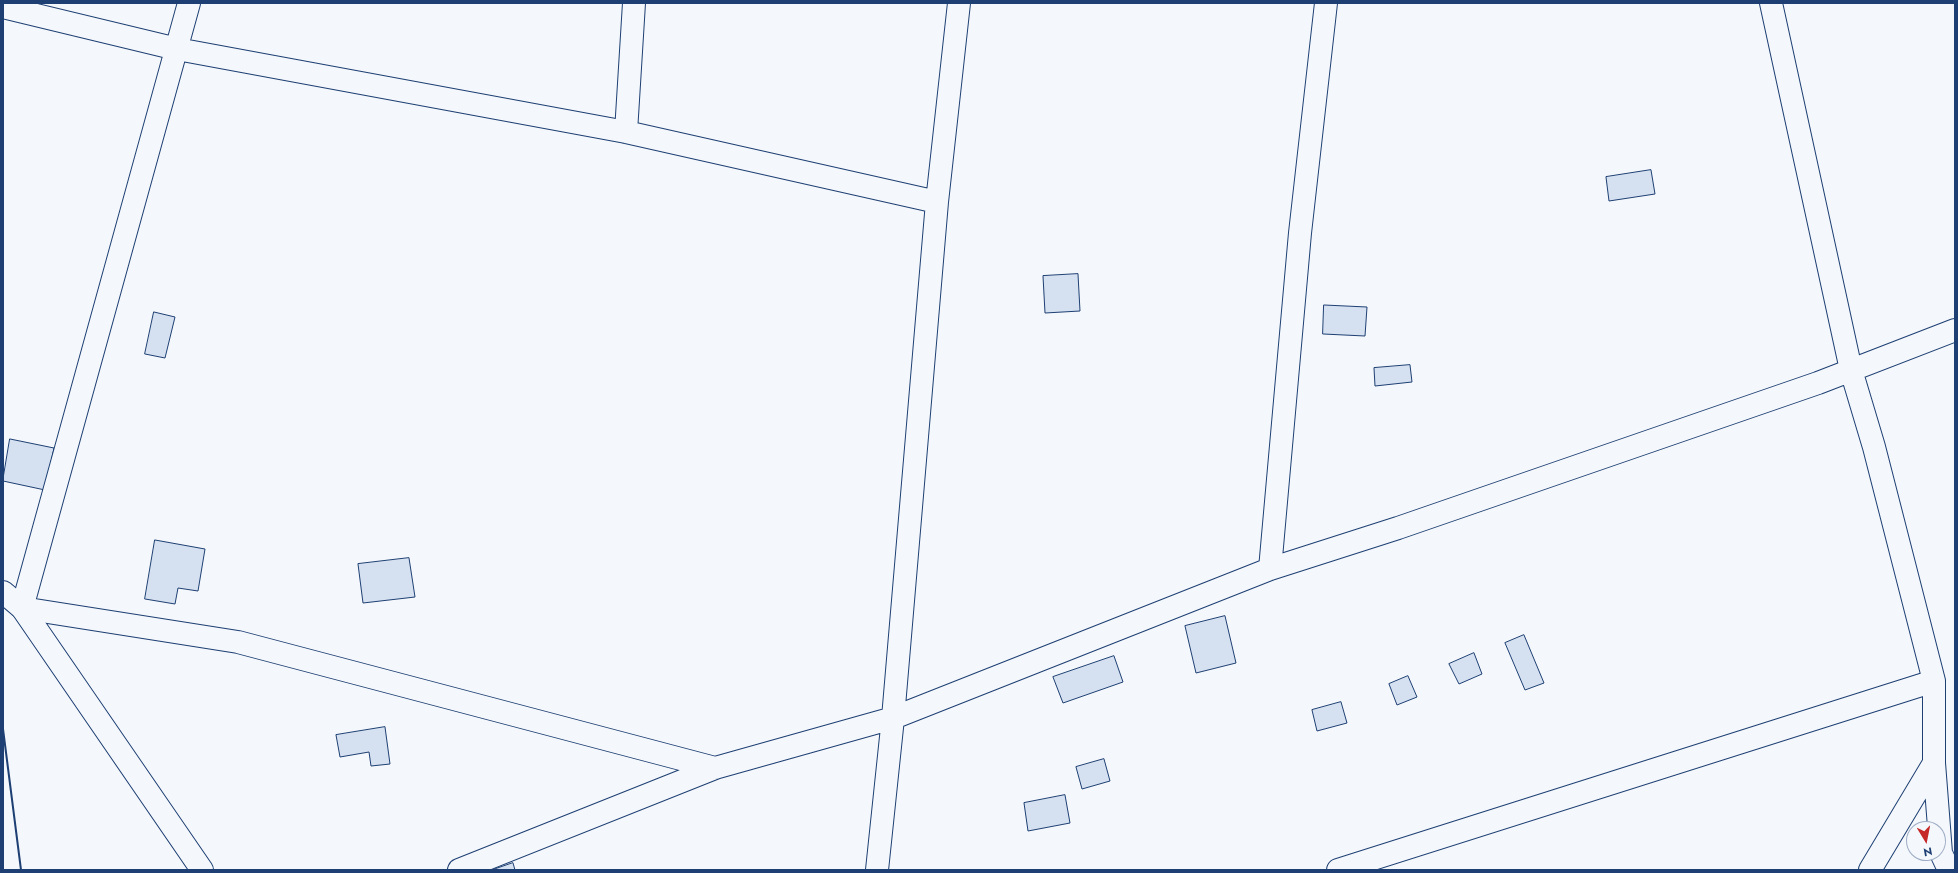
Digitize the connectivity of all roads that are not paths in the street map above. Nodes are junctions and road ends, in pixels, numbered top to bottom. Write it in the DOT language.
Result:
graph roads {
  1 [pos="189,3"];
  2 [pos="634,3"];
  3 [pos="959,3"];
  4 [pos="1326,3"];
  5 [pos="1771,3"];
  6 [pos="3,7"];
  7 [pos="177,49"];
  8 [pos="626,132"];
  9 [pos="937,202"];
  10 [pos="1955,330"];
  11 [pos="1851,370"];
  12 [pos="1270,569"];
  13 [pos="3,592"];
  14 [pos="22,608"];
  15 [pos="1934,680"];
  16 [pos="893,718"];
  17 [pos="1934,763"];
  18 [pos="715,768"];
  19 [pos="1948,855"];
  20 [pos="202,870"];
  21 [pos="459,870"];
  22 [pos="877,870"];
  23 [pos="1338,870"];
  24 [pos="1870,870"];
  1 -- 7 [label="street"];
  2 -- 8 [label="street"];
  3 -- 9 [label="street"];
  4 -- 12 [label="street"];
  5 -- 11 [label="street"];
  6 -- 7 [label="street"];
  7 -- 8 [label="street"];
  7 -- 14 [label="street"];
  8 -- 9 [label="street"];
  9 -- 16 [label="street"];
  10 -- 11 [label="street"];
  11 -- 12 [label="street"];
  11 -- 15 [label="street"];
  12 -- 16 [label="street"];
  13 -- 14 [label="street"];
  14 -- 18 [label="street"];
  14 -- 20 [label="street"];
  15 -- 17 [label="street"];
  15 -- 23 [label="street"];
  16 -- 18 [label="street"];
  16 -- 22 [label="street"];
  17 -- 19 [label="street"];
  17 -- 24 [label="street"];
  18 -- 21 [label="street"];
}
